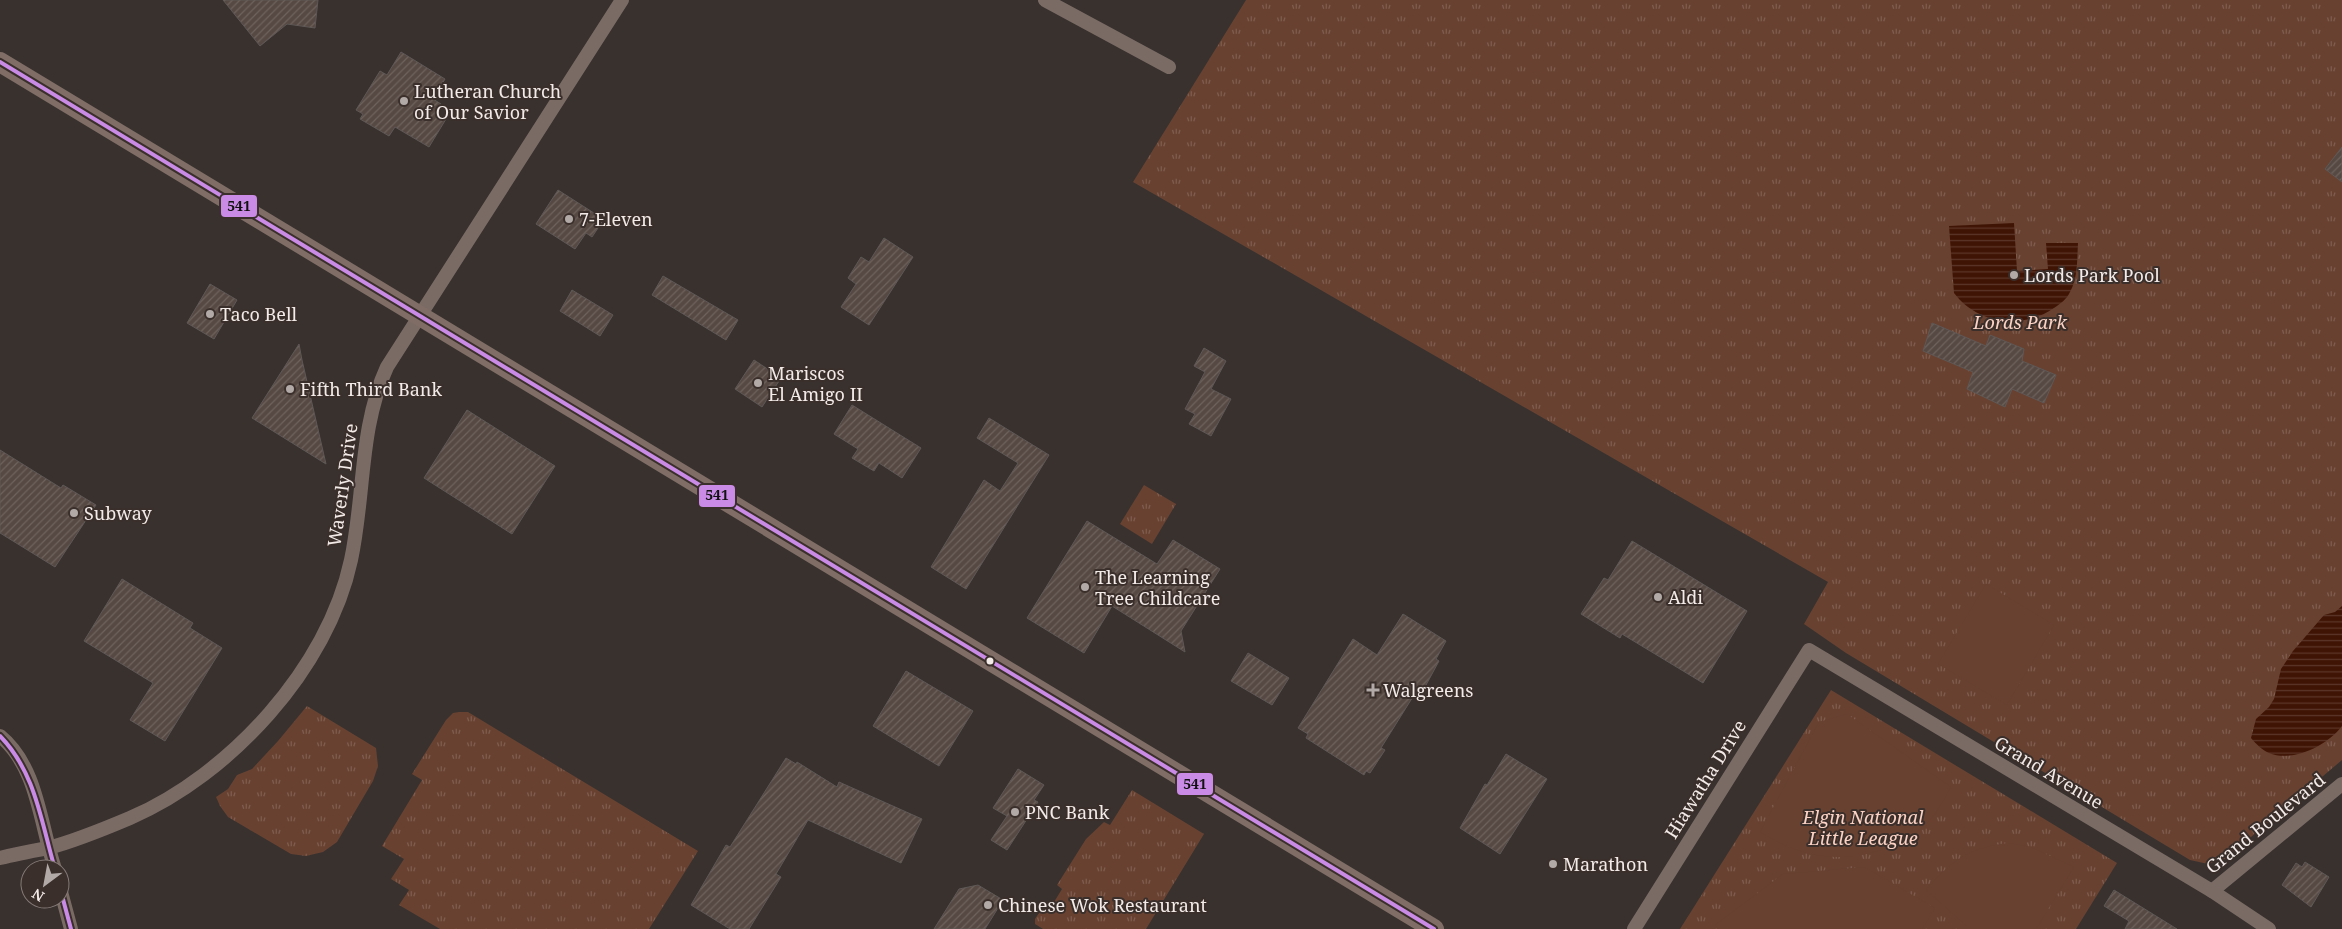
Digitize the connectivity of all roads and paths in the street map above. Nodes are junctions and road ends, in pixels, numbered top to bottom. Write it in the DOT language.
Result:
graph roads {
  1 [pos="622,0"];
  2 [pos="1045,0"];
  3 [pos="0,62"];
  4 [pos="1169,67"];
  5 [pos="421,316"];
  6 [pos="1809,650"];
  7 [pos="0,736"];
  8 [pos="2342,784"];
  9 [pos="48,848"];
  10 [pos="0,858"];
  11 [pos="52,859"];
  12 [pos="2212,891"];
  13 [pos="66,909"];
  14 [pos="71,929"];
  15 [pos="1434,929"];
  16 [pos="1634,929"];
  17 [pos="2269,929"];
  1 -- 5 [label="street, Waverly Drive"];
  2 -- 4 [label="street"];
  3 -- 5 [label="main road"];
  5 -- 9 [label="street, Waverly Drive"];
  5 -- 15 [label="main road"];
  6 -- 12 [label="street, Grand Avenue"];
  6 -- 16 [label="street, Hiawatha Drive"];
  7 -- 9 [label="street"];
  8 -- 12 [label="street, Grand Boulevard"];
  9 -- 10 [label="street, Waverly Drive"];
  9 -- 11 [label="street"];
  12 -- 17 [label="street, Grand Avenue"];
  13 -- 14 [label="street"];
}
